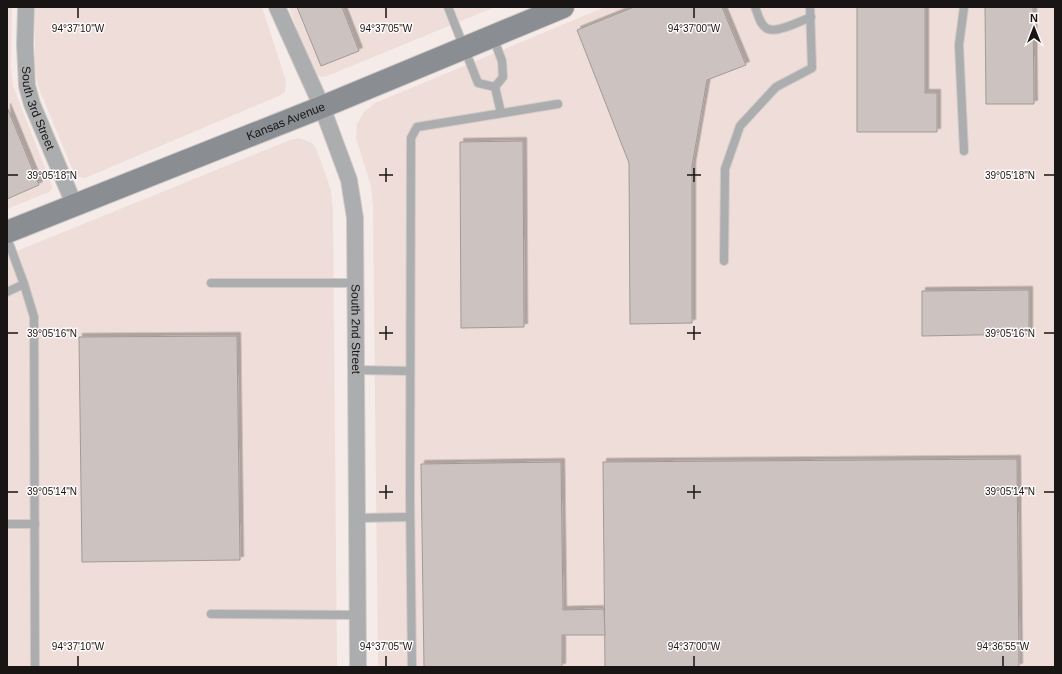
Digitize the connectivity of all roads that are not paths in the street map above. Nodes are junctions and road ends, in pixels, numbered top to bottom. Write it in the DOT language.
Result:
graph roads {
  1 [pos="26,7"];
  2 [pos="276,7"];
  3 [pos="448,7"];
  4 [pos="562,7"];
  5 [pos="755,7"];
  6 [pos="810,7"];
  7 [pos="964,7"];
  8 [pos="811,17"];
  9 [pos="493,36"];
  10 [pos="464,48"];
  11 [pos="494,87"];
  12 [pos="558,104"];
  13 [pos="322,107"];
  14 [pos="501,113"];
  15 [pos="964,151"];
  16 [pos="74,204"];
  17 [pos="7,232"];
  18 [pos="7,238"];
  19 [pos="724,262"];
  20 [pos="211,283"];
  21 [pos="356,283"];
  22 [pos="24,284"];
  23 [pos="7,292"];
  24 [pos="356,370"];
  25 [pos="410,371"];
  26 [pos="410,517"];
  27 [pos="358,518"];
  28 [pos="7,524"];
  29 [pos="35,524"];
  30 [pos="211,614"];
  31 [pos="358,615"];
  32 [pos="35,667"];
  33 [pos="358,667"];
  34 [pos="412,667"];
  1 -- 16 [label="street, South 3rd Street"];
  2 -- 13 [label="street, South 2nd Street"];
  3 -- 10 [label="lane"];
  4 -- 9 [label="main road, Kansas Avenue"];
  5 -- 8 [label="lane"];
  6 -- 8 [label="lane"];
  7 -- 15 [label="lane"];
  8 -- 19 [label="lane"];
  9 -- 10 [label="main road, Kansas Avenue"];
  9 -- 11 [label="lane"];
  10 -- 11 [label="lane"];
  10 -- 13 [label="main road, Kansas Avenue"];
  11 -- 14 [label="lane"];
  12 -- 14 [label="lane"];
  13 -- 16 [label="main road, Kansas Avenue"];
  13 -- 21 [label="street, South 2nd Street"];
  14 -- 25 [label="lane"];
  16 -- 17 [label="main road, Kansas Avenue"];
  18 -- 22 [label="lane"];
  20 -- 21 [label="lane"];
  21 -- 24 [label="street, South 2nd Street"];
  22 -- 23 [label="lane"];
  22 -- 29 [label="lane"];
  24 -- 25 [label="lane"];
  24 -- 27 [label="street, South 2nd Street"];
  25 -- 26 [label="lane"];
  26 -- 27 [label="lane"];
  26 -- 34 [label="lane"];
  27 -- 31 [label="street, South 2nd Street"];
  28 -- 29 [label="lane"];
  29 -- 32 [label="lane"];
  30 -- 31 [label="lane"];
  31 -- 33 [label="street, South 2nd Street"];
}
